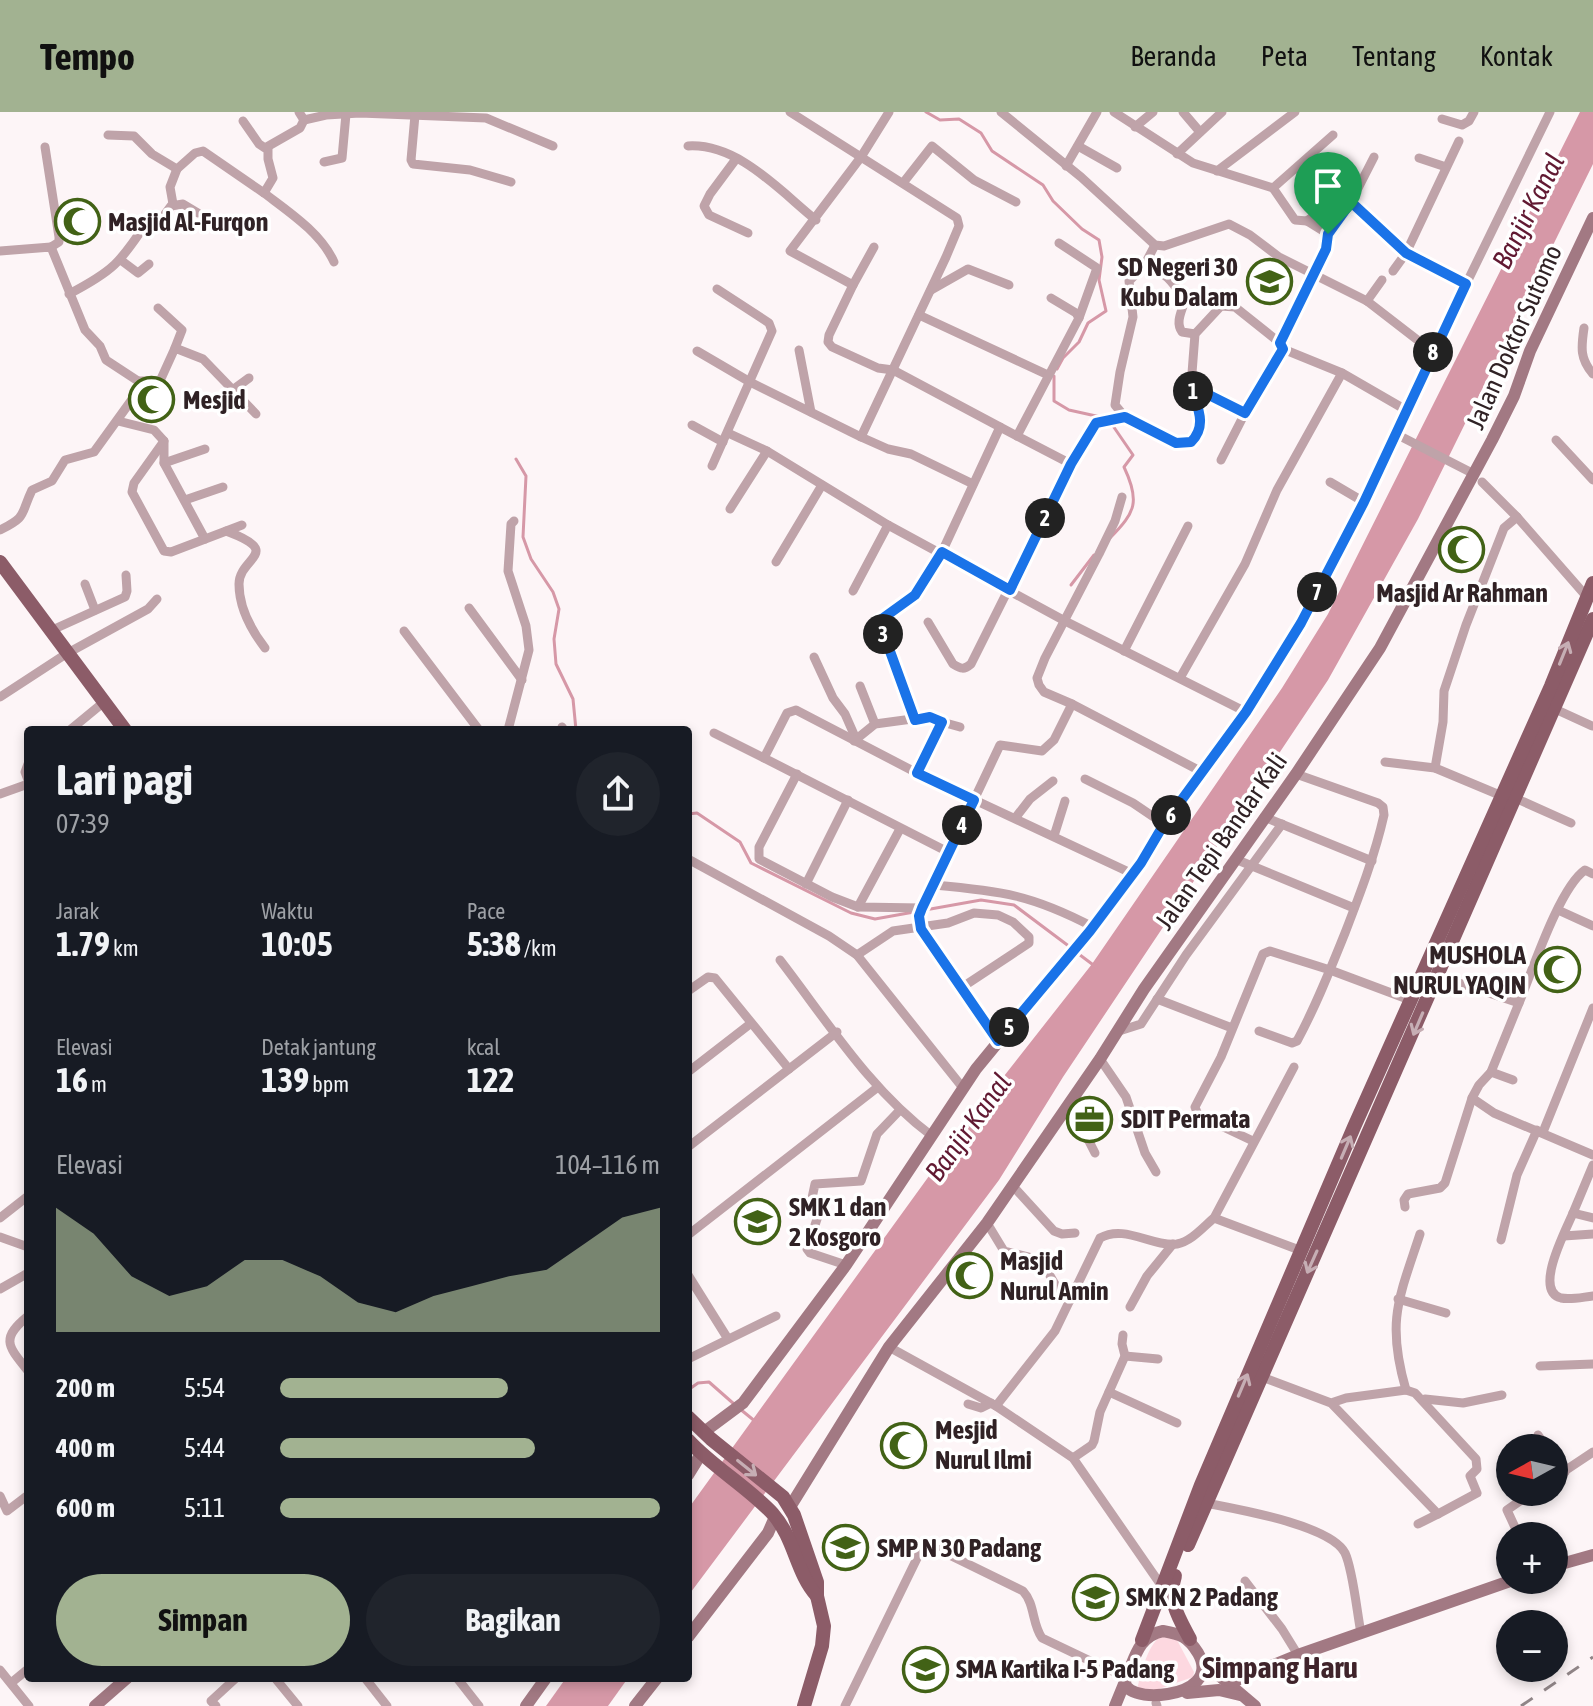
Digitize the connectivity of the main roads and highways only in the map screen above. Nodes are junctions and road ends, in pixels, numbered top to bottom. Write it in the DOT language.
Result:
graph roads {
  1 [pos="0,562"];
  2 [pos="1590,590"];
  3 [pos="1593,619"];
  4 [pos="1557,689"];
  5 [pos="122,726"];
  6 [pos="1508,797"];
  7 [pos="1475,872"];
  8 [pos="1370,1112"];
  9 [pos="1293,1288"];
  10 [pos="692,1421"];
  11 [pos="692,1444"];
  12 [pos="1166,1590"];
  13 [pos="817,1596"];
  14 [pos="1190,1639"];
  15 [pos="1142,1640"];
  16 [pos="804,1706"];
  1 -- 5 [label="main road"];
  4 -- 2 [label="main road, one-way"];
  3 -- 4 [label="main road"];
  4 -- 6 [label="main road"];
  4 -- 6 [label="main road"];
  6 -- 7 [label="main road"];
  7 -- 8 [label="main road, one-way"];
  7 -- 8 [label="main road"];
  8 -- 9 [label="main road, one-way"];
  9 -- 8 [label="main road, one-way"];
  9 -- 12 [label="main road"];
  12 -- 9 [label="main road, one-way"];
  10 -- 13 [label="main road, one-way"];
  11 -- 13 [label="main road"];
  12 -- 14 [label="main road"];
  12 -- 15 [label="main road"];
  13 -- 16 [label="main road"];
}
